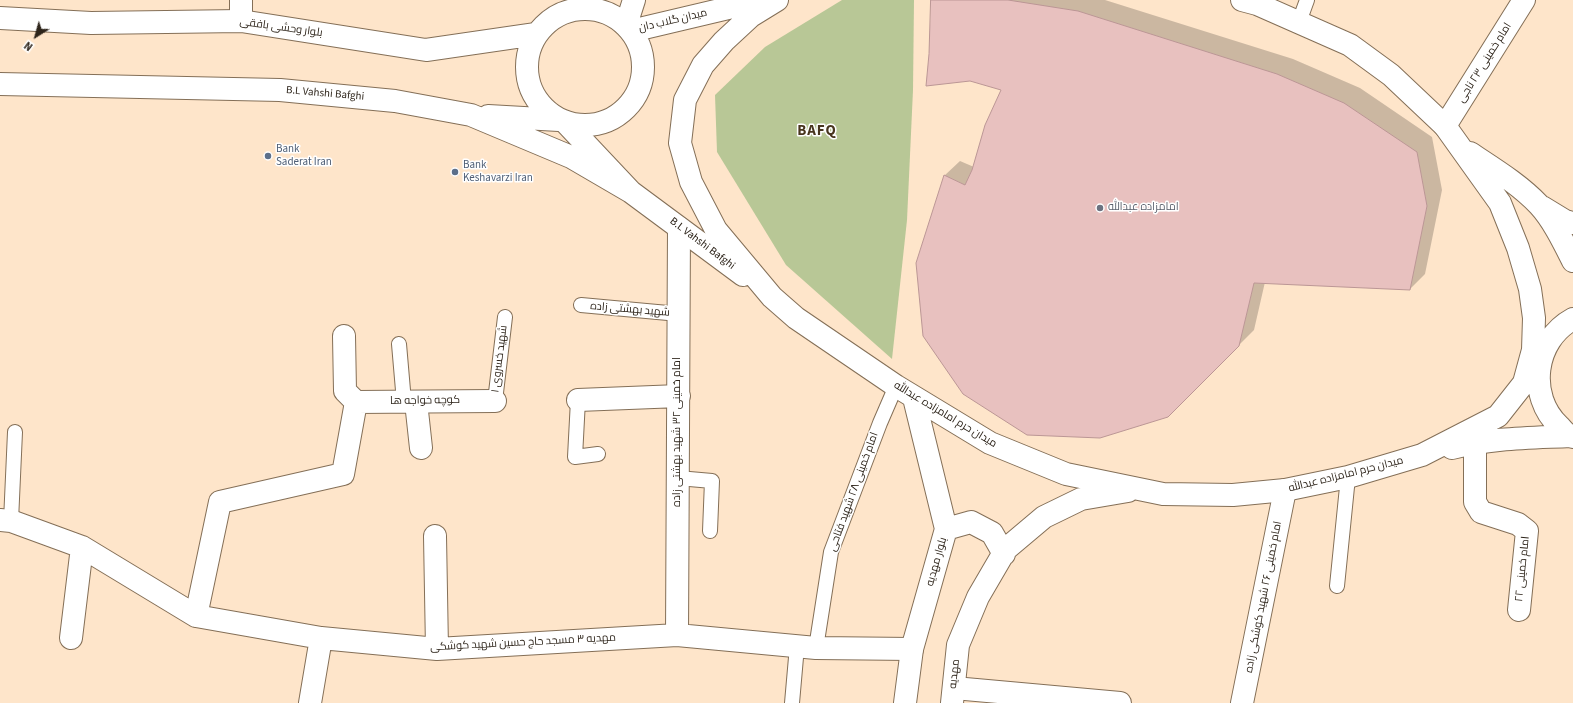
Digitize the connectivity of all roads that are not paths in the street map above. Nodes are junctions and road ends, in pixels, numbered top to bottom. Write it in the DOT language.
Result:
graph roads {
  1 [pos="557,0"];
  2 [pos="634,0"];
  3 [pos="763,0"];
  4 [pos="1242,0"];
  5 [pos="1307,0"];
  6 [pos="1524,0"];
  7 [pos="241,10"];
  8 [pos="0,18"];
  9 [pos="1299,22"];
  10 [pos="628,28"];
  11 [pos="541,29"];
  12 [pos="0,84"];
  13 [pos="471,115"];
  14 [pos="563,121"];
  15 [pos="1445,126"];
  16 [pos="1460,147"];
  17 [pos="631,192"];
  18 [pos="1540,206"];
  19 [pos="1573,223"];
  20 [pos="679,228"];
  21 [pos="1573,261"];
  22 [pos="772,297"];
  23 [pos="581,305"];
  24 [pos="679,314"];
  25 [pos="505,317"];
  26 [pos="1573,319"];
  27 [pos="344,336"];
  28 [pos="399,344"];
  29 [pos="896,386"];
  30 [pos="679,396"];
  31 [pos="914,398"];
  32 [pos="495,400"];
  33 [pos="578,400"];
  34 [pos="356,402"];
  35 [pos="410,402"];
  36 [pos="15,432"];
  37 [pos="1572,437"];
  38 [pos="1475,442"];
  39 [pos="421,448"];
  40 [pos="598,454"];
  41 [pos="1422,455"];
  42 [pos="1348,477"];
  43 [pos="678,478"];
  44 [pos="1141,489"];
  45 [pos="1285,490"];
  46 [pos="6,521"];
  47 [pos="946,529"];
  48 [pos="710,531"];
  49 [pos="435,536"];
  50 [pos="82,547"];
  51 [pos="1004,554"];
  52 [pos="1337,586"];
  53 [pos="1519,610"];
  54 [pos="196,616"];
  55 [pos="677,635"];
  56 [pos="71,638"];
  57 [pos="321,638"];
  58 [pos="806,647"];
  59 [pos="437,649"];
  60 [pos="912,649"];
  61 [pos="953,696"];
  62 [pos="310,703"];
  63 [pos="792,703"];
  64 [pos="905,703"];
  65 [pos="1120,703"];
  66 [pos="1242,703"];
  1 -- 11 [label="main road"];
  2 -- 10 [label="main road"];
  3 -- 10 [label="main road, میدان گلاب دان"];
  3 -- 22 [label="main road, میدان حرم امامزاده عبدالله"];
  4 -- 9 [label="main road, میدان حرم امامزاده عبدالله"];
  5 -- 9 [label="lane"];
  6 -- 15 [label="main road, امام خمینی ۲۳ ناجی"];
  7 -- 8 [label="main road, بلوار وحشی بافقی"];
  7 -- 11 [label="main road, بلوار وحشی بافقی"];
  9 -- 15 [label="main road, میدان حرم امامزاده عبدالله"];
  10 -- 11 [label="main road"];
  10 -- 14 [label="main road"];
  11 -- 14 [label="main road"];
  12 -- 13 [label="main road, B.L Vahshi Bafghi"];
  13 -- 14 [label="main road"];
  13 -- 17 [label="main road, B.L Vahshi Bafghi"];
  14 -- 17 [label="main road, B.L Vahshi Bafghi"];
  15 -- 16 [label="main road, میدان حرم امامزاده عبدالله"];
  16 -- 18 [label="main road"];
  16 -- 41 [label="main road, میدان حرم امامزاده عبدالله"];
  17 -- 20 [label="main road, B.L Vahshi Bafghi"];
  18 -- 19 [label="main road"];
  18 -- 21 [label="main road"];
  20 -- 22 [label="main road, B.L Vahshi Bafghi"];
  20 -- 24 [label="main road, امام خمینی ۳۲ شهید بهشتی زاده"];
  22 -- 29 [label="main road, میدان حرم امامزاده عبدالله"];
  23 -- 24 [label="lane, شهید بهشتی زاده"];
  24 -- 30 [label="main road, امام خمینی ۳۲ شهید بهشتی زاده"];
  25 -- 32 [label="lane, شهید خسروی ۱"];
  26 -- 37 [label="main road"];
  27 -- 34 [label="main road"];
  28 -- 35 [label="lane"];
  29 -- 31 [label="main road, میدان حرم امامزاده عبدالله"];
  29 -- 58 [label="lane, امام خمینی ۲۸ شهید فتاحی"];
  30 -- 33 [label="main road"];
  30 -- 43 [label="main road, امام خمینی ۳۲ شهید بهشتی زاده"];
  31 -- 44 [label="main road, میدان حرم امامزاده عبدالله"];
  31 -- 47 [label="main road, بلوار مهدیه"];
  32 -- 35 [label="main road, کوچه خواجه ها"];
  33 -- 40 [label="lane"];
  34 -- 35 [label="main road, کوچه خواجه ها"];
  34 -- 54 [label="main road"];
  35 -- 39 [label="main road"];
  36 -- 46 [label="lane"];
  37 -- 38 [label="main road"];
  38 -- 41 [label="main road"];
  38 -- 53 [label="main road, امام خمینی ۲۲"];
  41 -- 42 [label="main road, میدان حرم امامزاده عبدالله"];
  42 -- 45 [label="main road, میدان حرم امامزاده عبدالله"];
  42 -- 52 [label="lane"];
  43 -- 48 [label="lane"];
  43 -- 55 [label="main road, امام خمینی ۳۲ شهید بهشتی زاده"];
  44 -- 45 [label="main road, میدان حرم امامزاده عبدالله"];
  44 -- 51 [label="main road"];
  45 -- 66 [label="main road, امام خمینی ۲۶ شهید کوشکی زاده"];
  46 -- 50 [label="main road, مهدیه ۳ مسجد حاج حسین شهید کوشکی"];
  47 -- 51 [label="main road"];
  47 -- 60 [label="main road, بلوار مهدیه"];
  49 -- 59 [label="main road"];
  50 -- 54 [label="main road, مهدیه ۳ مسجد حاج حسین شهید کوشکی"];
  50 -- 56 [label="main road"];
  51 -- 61 [label="main road, مهدیه"];
  54 -- 57 [label="main road, مهدیه ۳ مسجد حاج حسین شهید کوشکی"];
  55 -- 58 [label="main road, مهدیه ۳ مسجد حاج حسین شهید کوشکی"];
  55 -- 59 [label="main road, مهدیه ۳ مسجد حاج حسین شهید کوشکی"];
  57 -- 59 [label="main road, مهدیه ۳ مسجد حاج حسین شهید کوشکی"];
  57 -- 62 [label="main road"];
  58 -- 60 [label="main road, مهدیه ۳ مسجد حاج حسین شهید کوشکی"];
  58 -- 63 [label="lane, امام خمینی ۲۸ شهید فتاحی"];
  60 -- 64 [label="main road, بلوار مهدیه"];
  61 -- 65 [label="main road"];
}
